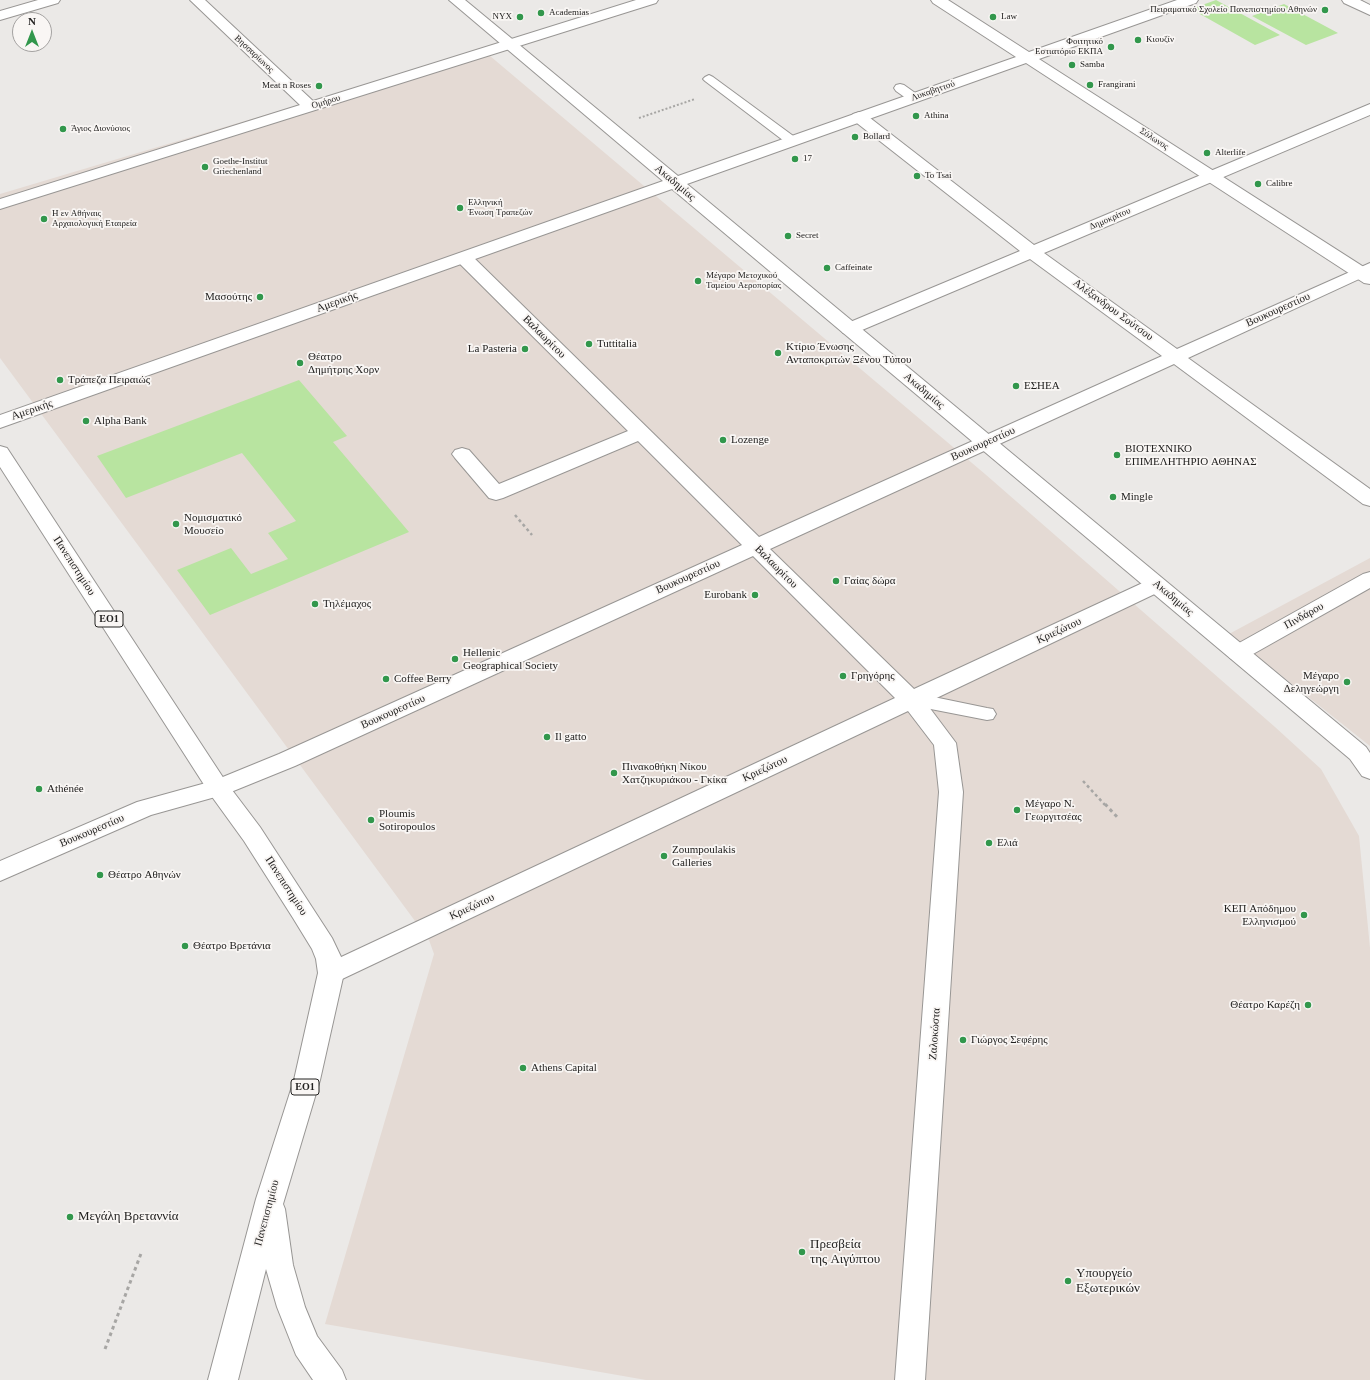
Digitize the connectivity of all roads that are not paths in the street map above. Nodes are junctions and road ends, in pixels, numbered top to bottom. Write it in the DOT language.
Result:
graph roads {
  1 [pos="53,0"];
  2 [pos="197,0"];
  3 [pos="456,0"];
  4 [pos="651,0"];
  5 [pos="938,0"];
  6 [pos="1191,0"];
  7 [pos="1349,0"];
  8 [pos="1370,11"];
  9 [pos="0,16"];
  10 [pos="509,45"];
  11 [pos="1028,58"];
  12 [pos="709,79"];
  13 [pos="900,88"];
  14 [pos="914,98"];
  15 [pos="311,107"];
  16 [pos="1370,109"];
  17 [pos="859,117"];
  18 [pos="792,141"];
  19 [pos="1211,176"];
  20 [pos="675,183"];
  21 [pos="0,204"];
  22 [pos="1032,252"];
  23 [pos="464,258"];
  24 [pos="1367,273"];
  25 [pos="850,329"];
  26 [pos="1176,357"];
  27 [pos="0,422"];
  28 [pos="641,433"];
  29 [pos="987,443"];
  30 [pos="0,452"];
  31 [pos="462,454"];
  32 [pos="1370,499"];
  33 [pos="755,547"];
  34 [pos="1370,579"];
  35 [pos="1156,585"];
  36 [pos="1238,653"];
  37 [pos="911,700"];
  38 [pos="987,714"];
  39 [pos="1366,759"];
  40 [pos="218,788"];
  41 [pos="0,871"];
  42 [pos="331,973"];
  43 [pos="270,1199"];
  44 [pos="223,1380"];
  45 [pos="331,1380"];
  46 [pos="910,1380"];
  1 -- 9 [label="street"];
  2 -- 15 [label="street, Βησσαρίωνος"];
  3 -- 10 [label="street, Ακαδημίας"];
  4 -- 10 [label="street, Ομήρου"];
  5 -- 11 [label="street, Σόλωνος"];
  6 -- 11 [label="street, Λυκαβηττού"];
  7 -- 8 [label="street"];
  10 -- 15 [label="street, Ομήρου"];
  10 -- 20 [label="street, Ακαδημίας"];
  11 -- 14 [label="street, Λυκαβηττού"];
  11 -- 19 [label="street, Σόλωνος"];
  12 -- 18 [label="lane"];
  13 -- 14 [label="lane"];
  14 -- 17 [label="street, Λυκαβηττού"];
  15 -- 21 [label="street, Ομήρου"];
  16 -- 19 [label="street, Δημοκρίτου"];
  17 -- 18 [label="street, Λυκαβηττού"];
  17 -- 22 [label="street, Αλέξανδρου Σούτσου"];
  18 -- 20 [label="street, Λυκαβηττού"];
  19 -- 22 [label="street, Δημοκρίτου"];
  19 -- 24 [label="street, Σόλωνος"];
  20 -- 23 [label="street, Αμερικής"];
  20 -- 25 [label="street, Ακαδημίας"];
  22 -- 25 [label="street, Δημοκρίτου"];
  22 -- 26 [label="street, Αλέξανδρου Σούτσου"];
  23 -- 27 [label="street, Αμερικής"];
  23 -- 28 [label="street, Βαλαωρίτου"];
  24 -- 26 [label="street, Βουκουρεστίου"];
  25 -- 29 [label="street, Ακαδημίας"];
  26 -- 29 [label="street, Βουκουρεστίου"];
  26 -- 32 [label="street, Αλέξανδρου Σούτσου"];
  28 -- 31 [label="street"];
  28 -- 33 [label="street, Βαλαωρίτου"];
  29 -- 33 [label="street, Βουκουρεστίου"];
  29 -- 35 [label="street, Ακαδημίας"];
  30 -- 40 [label="street, Πανεπιστημίου / ΕΟ1"];
  33 -- 37 [label="street, Βαλαωρίτου"];
  33 -- 40 [label="street, Βουκουρεστίου"];
  34 -- 36 [label="street, Πινδάρου"];
  35 -- 36 [label="street, Ακαδημίας"];
  35 -- 37 [label="street, Κριεζώτου"];
  36 -- 39 [label="street, Ακαδημίας"];
  37 -- 38 [label="lane"];
  37 -- 42 [label="street, Κριεζώτου"];
  37 -- 46 [label="street, Ζαλοκώστα"];
  40 -- 41 [label="street, Βουκουρεστίου"];
  40 -- 42 [label="street, Πανεπιστημίου / ΕΟ1"];
  42 -- 43 [label="street, Πανεπιστημίου / ΕΟ1"];
  43 -- 44 [label="street, Πανεπιστημίου / ΕΟ1"];
  43 -- 45 [label="street"];
}
